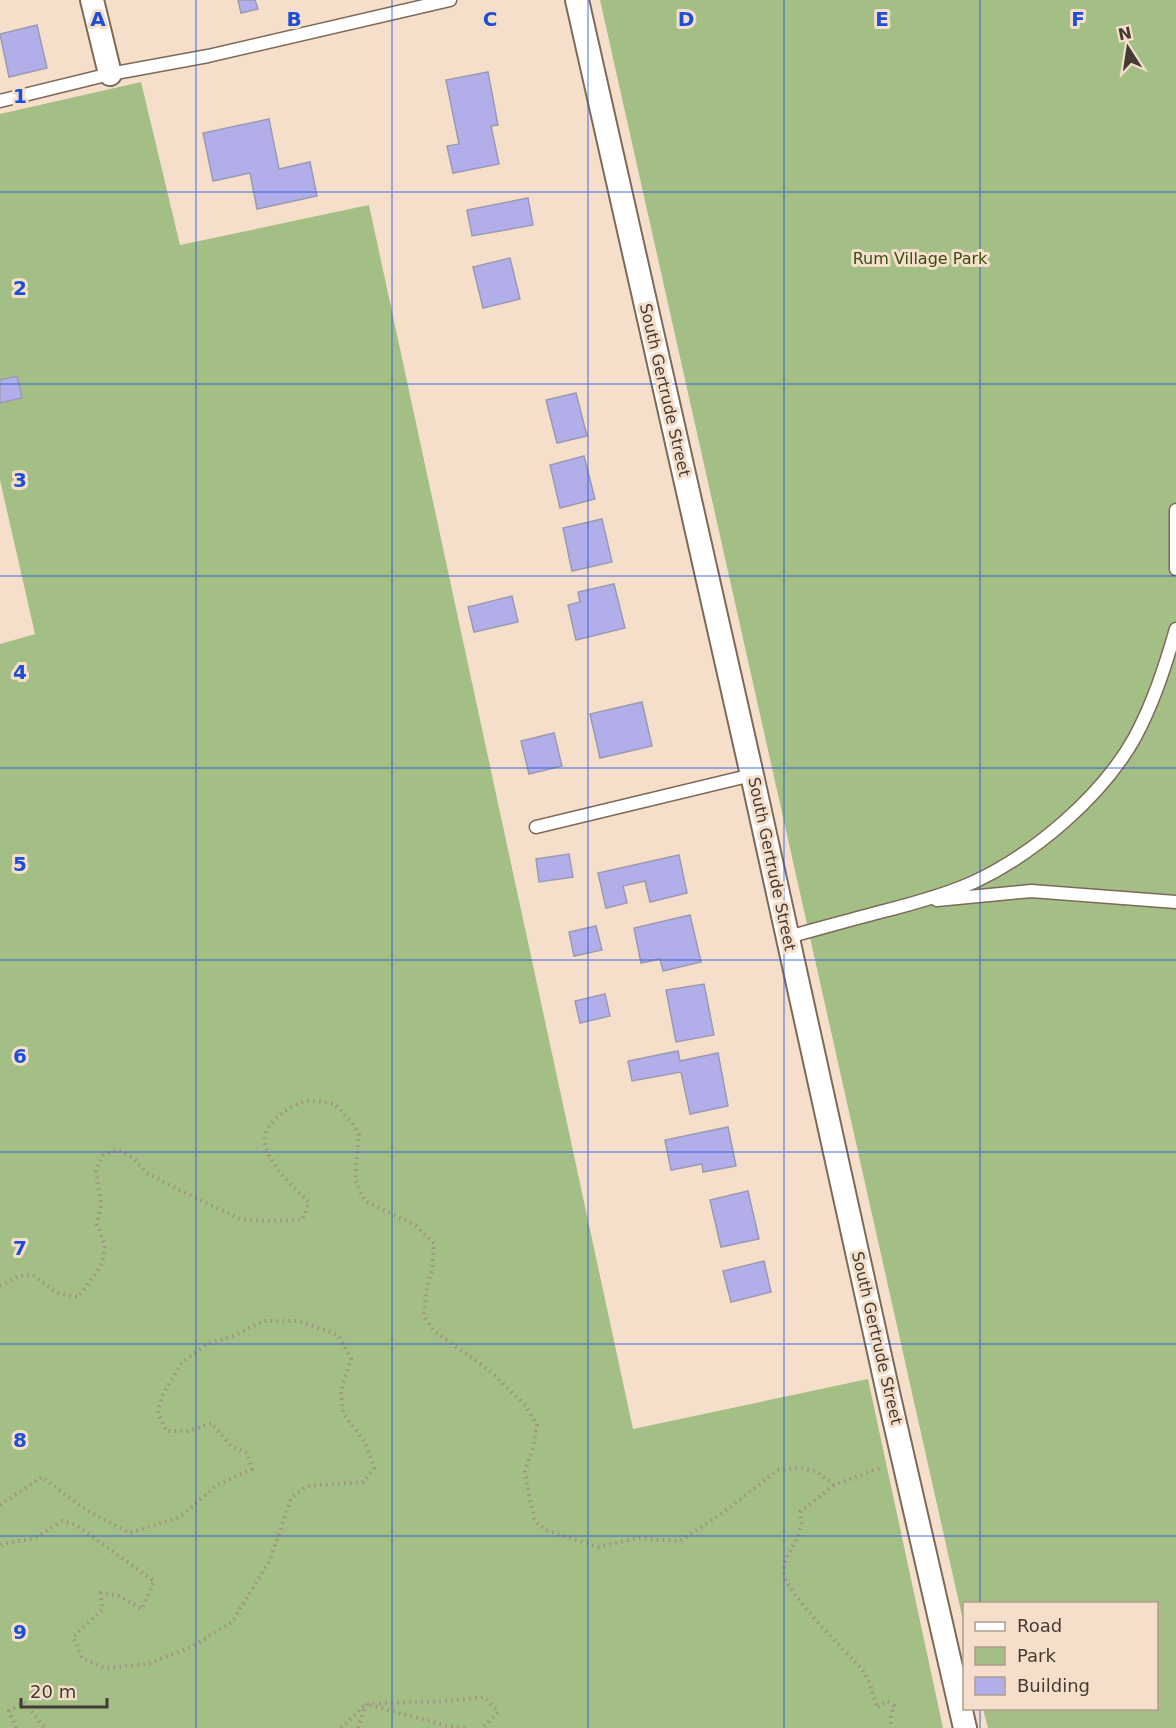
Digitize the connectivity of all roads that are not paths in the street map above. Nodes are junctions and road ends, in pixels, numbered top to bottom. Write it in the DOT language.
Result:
graph roads {
  1 [pos="92,0"];
  2 [pos="450,0"];
  3 [pos="577,0"];
  4 [pos="110,74"];
  5 [pos="0,101"];
  6 [pos="1176,510"];
  7 [pos="1176,569"];
  8 [pos="1176,629"];
  9 [pos="752,775"];
  10 [pos="536,828"];
  11 [pos="918,902"];
  12 [pos="1176,902"];
  13 [pos="788,937"];
  14 [pos="965,1728"];
  1 -- 4 [label="street"];
  2 -- 4 [label="lane"];
  3 -- 9 [label="street, South Gertrude Street"];
  4 -- 5 [label="lane"];
  6 -- 7 [label="lane"];
  8 -- 11 [label="lane"];
  9 -- 10 [label="lane"];
  9 -- 13 [label="street, South Gertrude Street"];
  11 -- 12 [label="lane"];
  11 -- 13 [label="lane"];
  13 -- 14 [label="street, South Gertrude Street"];
}
